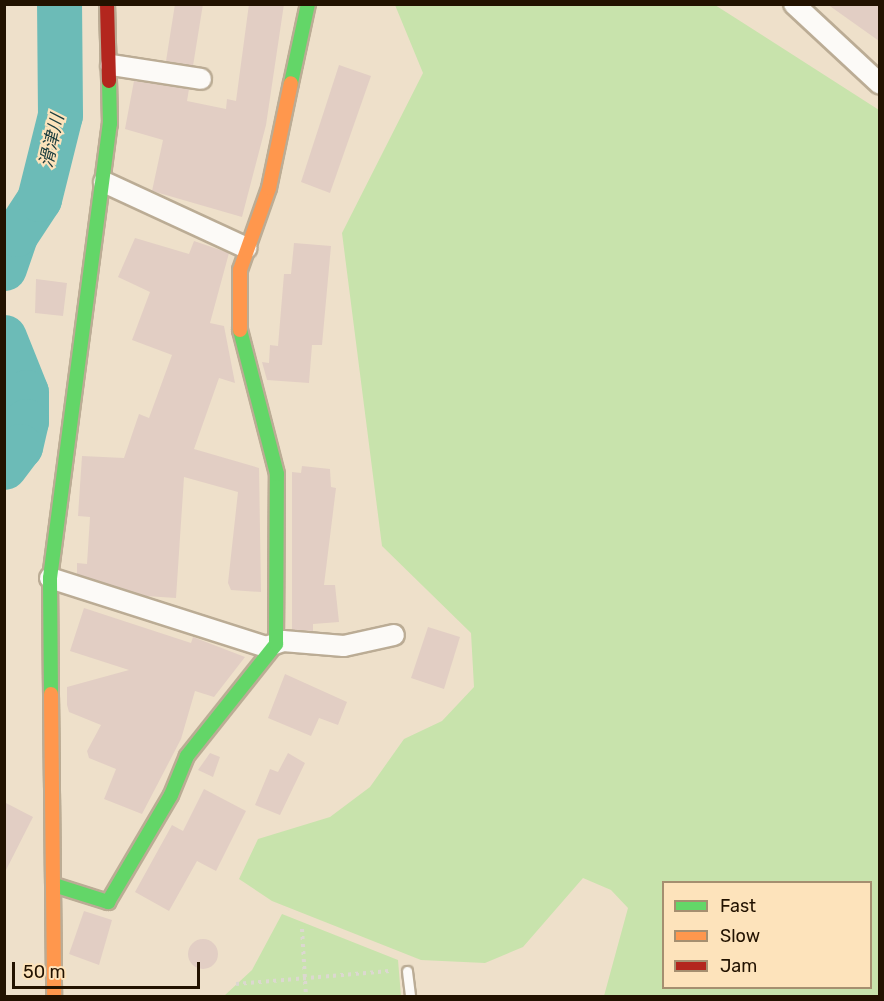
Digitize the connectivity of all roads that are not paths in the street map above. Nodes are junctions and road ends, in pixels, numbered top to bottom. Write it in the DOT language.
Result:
graph roads {
  1 [pos="107,4"];
  2 [pos="308,4"];
  3 [pos="794,4"];
  4 [pos="111,65"];
  5 [pos="201,79"];
  6 [pos="879,84"];
  7 [pos="104,182"];
  8 [pos="247,248"];
  9 [pos="50,578"];
  10 [pos="394,635"];
  11 [pos="276,644"];
  12 [pos="54,885"];
  13 [pos="407,971"];
  14 [pos="54,996"];
  15 [pos="410,996"];
  1 -- 4 [label="street"];
  2 -- 8 [label="street"];
  3 -- 6 [label="street"];
  4 -- 5 [label="street"];
  4 -- 7 [label="street"];
  7 -- 8 [label="street"];
  7 -- 9 [label="street"];
  8 -- 11 [label="street"];
  9 -- 11 [label="street"];
  9 -- 12 [label="street"];
  10 -- 11 [label="street"];
  11 -- 12 [label="street"];
  12 -- 14 [label="street"];
  13 -- 15 [label="lane"];
}
